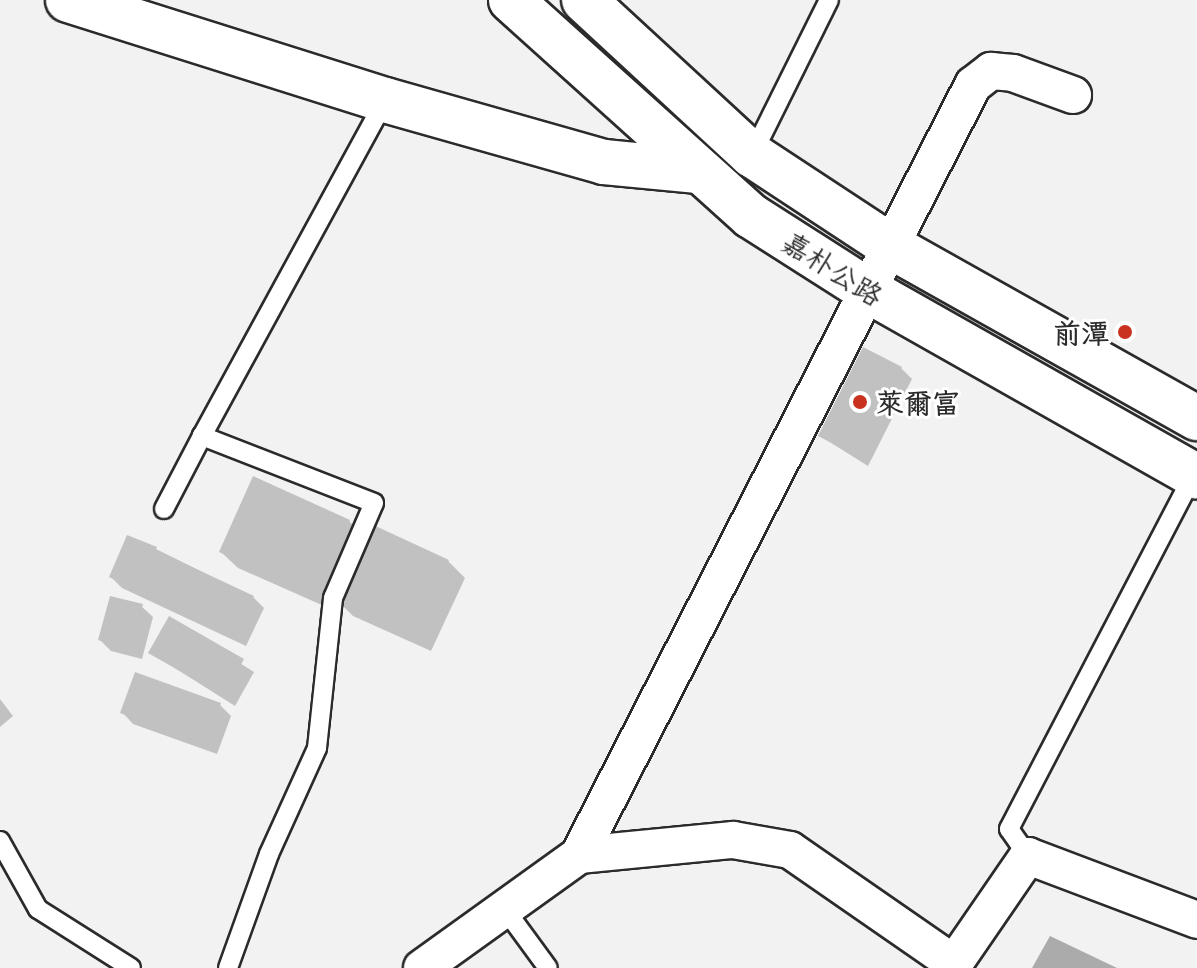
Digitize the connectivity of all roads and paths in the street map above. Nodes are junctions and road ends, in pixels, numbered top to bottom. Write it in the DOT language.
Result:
graph roads {
  1 [pos="68,0"];
  2 [pos="511,0"];
  3 [pos="584,0"];
  4 [pos="829,0"];
  5 [pos="1073,95"];
  6 [pos="385,100"];
  7 [pos="752,155"];
  8 [pos="696,171"];
  9 [pos="892,247"];
  10 [pos="867,290"];
  11 [pos="1197,418"];
  12 [pos="202,436"];
  13 [pos="1195,476"];
  14 [pos="164,509"];
  15 [pos="0,841"];
  16 [pos="579,855"];
  17 [pos="1028,856"];
  18 [pos="507,912"];
  19 [pos="1197,920"];
  20 [pos="952,966"];
  21 [pos="131,968"];
  22 [pos="228,968"];
  23 [pos="422,968"];
  24 [pos="548,968"];
  1 -- 6 [label="main road"];
  2 -- 8 [label="main road, 嘉朴公路"];
  3 -- 7 [label="main road, 嘉朴公路"];
  4 -- 7 [label="lane"];
  5 -- 9 [label="street"];
  6 -- 8 [label="main road"];
  6 -- 12 [label="lane"];
  7 -- 8 [label="street"];
  7 -- 9 [label="main road, 嘉朴公路"];
  8 -- 10 [label="main road, 嘉朴公路"];
  9 -- 10 [label="street"];
  9 -- 11 [label="main road, 嘉朴公路"];
  10 -- 13 [label="main road, 嘉朴公路"];
  10 -- 16 [label="street"];
  12 -- 14 [label="lane"];
  12 -- 22 [label="lane"];
  13 -- 17 [label="lane"];
  15 -- 21 [label="lane"];
  16 -- 18 [label="street"];
  16 -- 20 [label="street"];
  17 -- 19 [label="street"];
  17 -- 20 [label="street"];
  18 -- 23 [label="street"];
  18 -- 24 [label="lane"];
}
